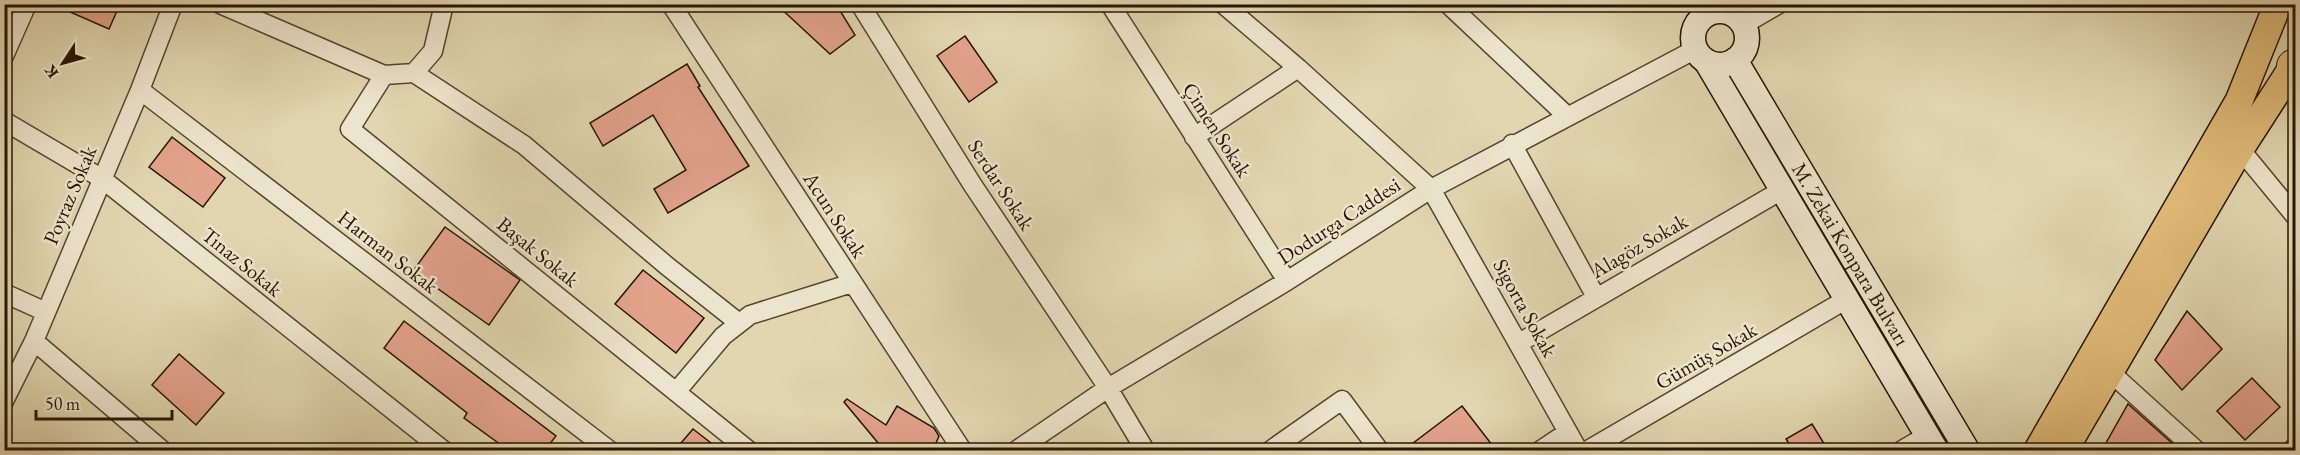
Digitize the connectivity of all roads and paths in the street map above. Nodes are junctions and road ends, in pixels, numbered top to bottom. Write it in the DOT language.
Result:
graph roads {
  1 [pos="27,4"];
  2 [pos="173,4"];
  3 [pos="220,4"];
  4 [pos="444,4"];
  5 [pos="671,4"];
  6 [pos="860,4"];
  7 [pos="1223,4"];
  8 [pos="1449,4"];
  9 [pos="1684,4"];
  10 [pos="1779,4"];
  11 [pos="2278,4"];
  12 [pos="1117,7"];
  13 [pos="1729,14"];
  14 [pos="1699,45"];
  15 [pos="4,56"];
  16 [pos="1735,60"];
  17 [pos="2295,65"];
  18 [pos="1298,68"];
  19 [pos="414,74"];
  20 [pos="384,75"];
  21 [pos="140,90"];
  22 [pos="1568,116"];
  23 [pos="4,121"];
  24 [pos="1194,136"];
  25 [pos="1512,144"];
  26 [pos="2240,149"];
  27 [pos="101,178"];
  28 [pos="1431,189"];
  29 [pos="1782,190"];
  30 [pos="2295,217"];
  31 [pos="1287,281"];
  32 [pos="852,283"];
  33 [pos="4,293"];
  34 [pos="1596,297"];
  35 [pos="1846,299"];
  36 [pos="46,312"];
  37 [pos="739,323"];
  38 [pos="34,341"];
  39 [pos="1519,343"];
  40 [pos="2110,372"];
  41 [pos="1108,388"];
  42 [pos="676,392"];
  43 [pos="4,400"];
  44 [pos="1568,432"];
  45 [pos="1932,443"];
  46 [pos="2295,446"];
  47 [pos="162,450"];
  48 [pos="443,450"];
  49 [pos="609,450"];
  50 [pos="748,450"];
  51 [pos="962,450"];
  52 [pos="1017,450"];
  53 [pos="1145,450"];
  54 [pos="1270,450"];
  55 [pos="1379,450"];
  56 [pos="1541,450"];
  57 [pos="1578,450"];
  58 [pos="1588,450"];
  59 [pos="1902,450"];
  60 [pos="1967,450"];
  61 [pos="2038,450"];
  62 [pos="2064,450"];
  63 [pos="2196,450"];
  64 [pos="2292,450"];
  1 -- 15 [label="street"];
  2 -- 21 [label="street, Poyraz Sokak"];
  3 -- 20 [label="street"];
  4 -- 19 [label="street"];
  5 -- 32 [label="street, Acun Sokak"];
  6 -- 41 [label="street, Serdar Sokak"];
  7 -- 18 [label="street, Sigorta Sokak"];
  8 -- 22 [label="street"];
  9 -- 14 [label="main road, M. Zekai Konpara Bulvarı"];
  10 -- 13 [label="street"];
  11 -- 61 [label="main road"];
  12 -- 24 [label="street, Çimen Sokak"];
  13 -- 14 [label="main road"];
  13 -- 16 [label="main road"];
  14 -- 16 [label="main road"];
  14 -- 22 [label="street, Dodurga Caddesi"];
  14 -- 29 [label="main road, M. Zekai Konpara Bulvarı"];
  16 -- 60 [label="main road, M. Zekai Konpara Bulvarı"];
  17 -- 26 [label="main road"];
  18 -- 24 [label="street"];
  18 -- 28 [label="street, Sigorta Sokak"];
  19 -- 20 [label="street"];
  19 -- 37 [label="street"];
  20 -- 42 [label="street, Başak Sokak"];
  21 -- 27 [label="street, Poyraz Sokak"];
  21 -- 49 [label="street, Harman Sokak"];
  22 -- 25 [label="street, Dodurga Caddesi"];
  23 -- 27 [label="street, Tınaz Sokak"];
  24 -- 31 [label="street, Çimen Sokak"];
  25 -- 28 [label="street, Dodurga Caddesi"];
  25 -- 34 [label="street"];
  26 -- 30 [label="street"];
  26 -- 40 [label="main road"];
  27 -- 36 [label="street, Poyraz Sokak"];
  27 -- 48 [label="street, Tınaz Sokak"];
  28 -- 31 [label="street, Dodurga Caddesi"];
  28 -- 39 [label="street, Sigorta Sokak"];
  29 -- 34 [label="street, Alagöz Sokak"];
  29 -- 35 [label="main road, M. Zekai Konpara Bulvarı"];
  31 -- 41 [label="street, Dodurga Caddesi"];
  32 -- 37 [label="street"];
  32 -- 51 [label="street, Acun Sokak"];
  33 -- 36 [label="street"];
  34 -- 39 [label="street, Alagöz Sokak"];
  35 -- 45 [label="main road, M. Zekai Konpara Bulvarı"];
  35 -- 58 [label="street, Gümüş Sokak"];
  36 -- 38 [label="street, Poyraz Sokak"];
  37 -- 42 [label="street"];
  38 -- 43 [label="street, Poyraz Sokak"];
  38 -- 47 [label="street"];
  39 -- 44 [label="street, Sigorta Sokak"];
  40 -- 62 [label="main road"];
  40 -- 63 [label="street"];
  41 -- 52 [label="street, Dodurga Caddesi"];
  41 -- 53 [label="street, Serdar Sokak"];
  42 -- 50 [label="street, Başak Sokak"];
  44 -- 56 [label="street"];
  44 -- 57 [label="street, Sigorta Sokak"];
  45 -- 59 [label="street"];
  46 -- 64 [label="street"];
  54 -- 55 [label="street"];
}
